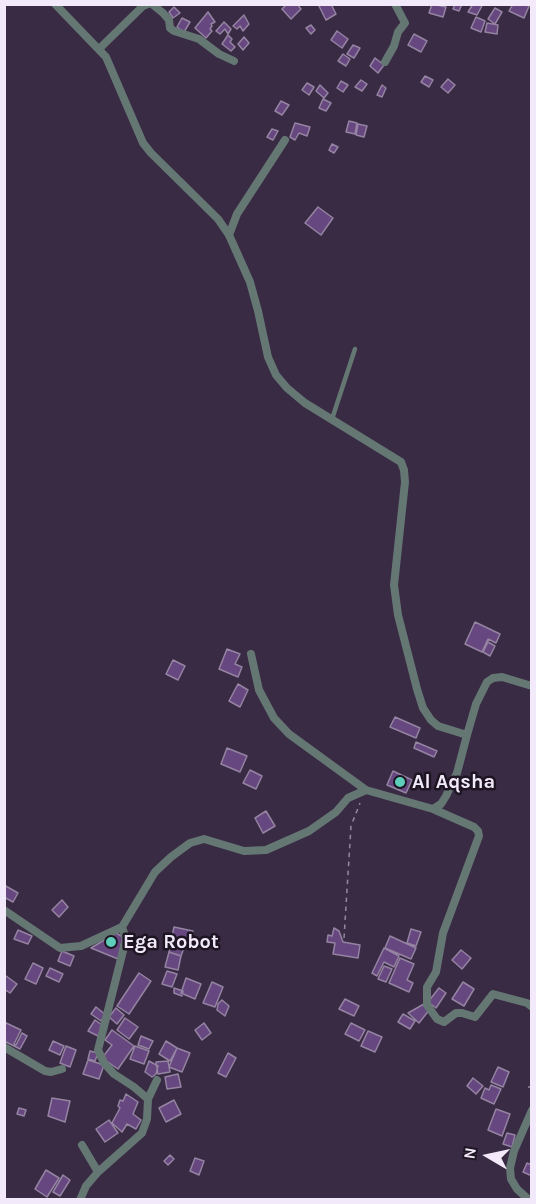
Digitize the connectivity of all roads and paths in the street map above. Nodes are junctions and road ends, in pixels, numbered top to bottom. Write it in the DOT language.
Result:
graph roads {
  1 [pos="55,4"];
  2 [pos="150,4"];
  3 [pos="394,4"];
  4 [pos="99,49"];
  5 [pos="234,61"];
  6 [pos="385,62"];
  7 [pos="285,140"];
  8 [pos="229,235"];
  9 [pos="355,349"];
  10 [pos="332,419"];
  11 [pos="251,654"];
  12 [pos="531,686"];
  13 [pos="467,735"];
  14 [pos="366,790"];
  15 [pos="434,809"];
  16 [pos="4,910"];
  17 [pos="122,927"];
  18 [pos="344,938"];
  19 [pos="531,1007"];
  20 [pos="4,1047"];
  21 [pos="62,1069"];
  22 [pos="157,1080"];
  23 [pos="528,1087"];
  24 [pos="531,1087"];
  25 [pos="148,1099"];
  26 [pos="531,1110"];
  27 [pos="82,1145"];
  28 [pos="98,1172"];
  29 [pos="80,1200"];
  30 [pos="529,1200"];
  1 -- 4 [label="street"];
  2 -- 4 [label="street"];
  2 -- 5 [label="street"];
  3 -- 6 [label="street"];
  4 -- 8 [label="street"];
  7 -- 8 [label="street"];
  8 -- 10 [label="street"];
  9 -- 10 [label="lane"];
  10 -- 13 [label="street"];
  11 -- 14 [label="street"];
  12 -- 13 [label="street"];
  13 -- 15 [label="street"];
  14 -- 15 [label="street"];
  14 -- 17 [label="street"];
  14 -- 18 [label="path"];
  15 -- 19 [label="street"];
  16 -- 17 [label="street"];
  17 -- 25 [label="street"];
  20 -- 21 [label="street"];
  22 -- 25 [label="street"];
  23 -- 24 [label="path"];
  25 -- 28 [label="street"];
  26 -- 30 [label="street"];
  27 -- 28 [label="street"];
  28 -- 29 [label="street"];
}
